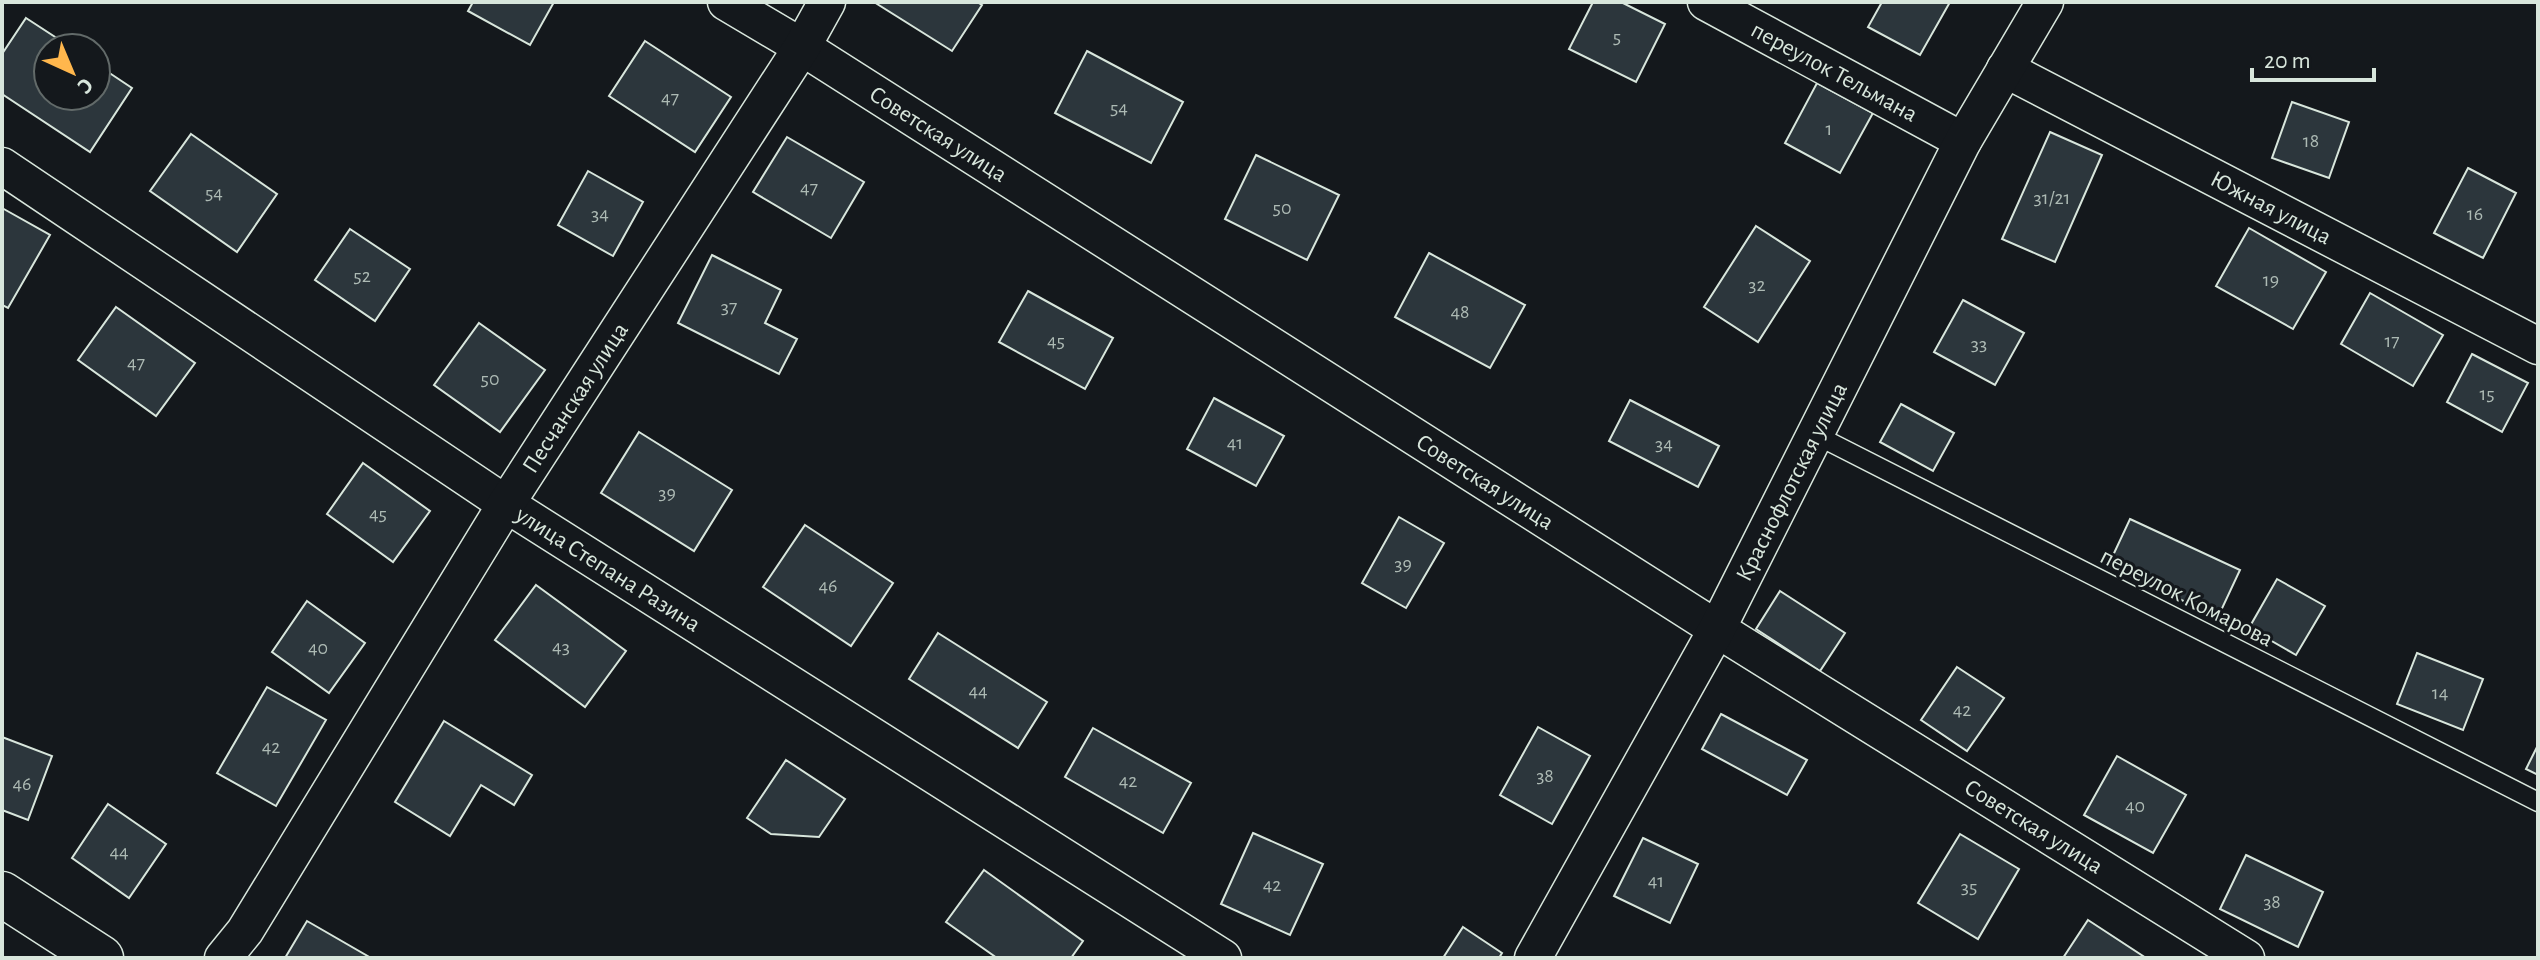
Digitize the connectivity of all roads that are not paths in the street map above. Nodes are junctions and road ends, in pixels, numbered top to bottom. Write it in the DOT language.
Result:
graph roads {
  1 [pos="726,2"];
  2 [pos="827,2"];
  3 [pos="1706,2"];
  4 [pos="2045,2"];
  5 [pos="802,47"];
  6 [pos="2005,69"];
  7 [pos="1963,141"];
  8 [pos="2,166"];
  9 [pos="2538,346"];
  10 [pos="1814,434"];
  11 [pos="506,504"];
  12 [pos="1717,629"];
  13 [pos="2538,802"];
  14 [pos="2,894"];
  15 [pos="101,958"];
  16 [pos="223,958"];
  17 [pos="1223,958"];
  18 [pos="1533,958"];
  19 [pos="2246,958"];
  1 -- 5 [label="street, Советская улица"];
  2 -- 5 [label="street, Песчанская улица"];
  3 -- 7 [label="street, переулок Тельмана"];
  4 -- 6 [label="street, Краснофлотская улица"];
  5 -- 11 [label="street, Песчанская улица"];
  5 -- 12 [label="street, Советская улица"];
  6 -- 7 [label="street, Краснофлотская улица"];
  6 -- 9 [label="street, Южная улица"];
  7 -- 10 [label="street, Краснофлотская улица"];
  8 -- 11 [label="street, улица Степана Разина"];
  10 -- 12 [label="street, Краснофлотская улица"];
  10 -- 13 [label="lane, переулок Комарова"];
  11 -- 16 [label="street, Песчанская улица"];
  11 -- 17 [label="street, улица Степана Разина"];
  12 -- 18 [label="street, Краснофлотская улица"];
  12 -- 19 [label="street, Советская улица"];
  14 -- 15 [label="street"];
}
